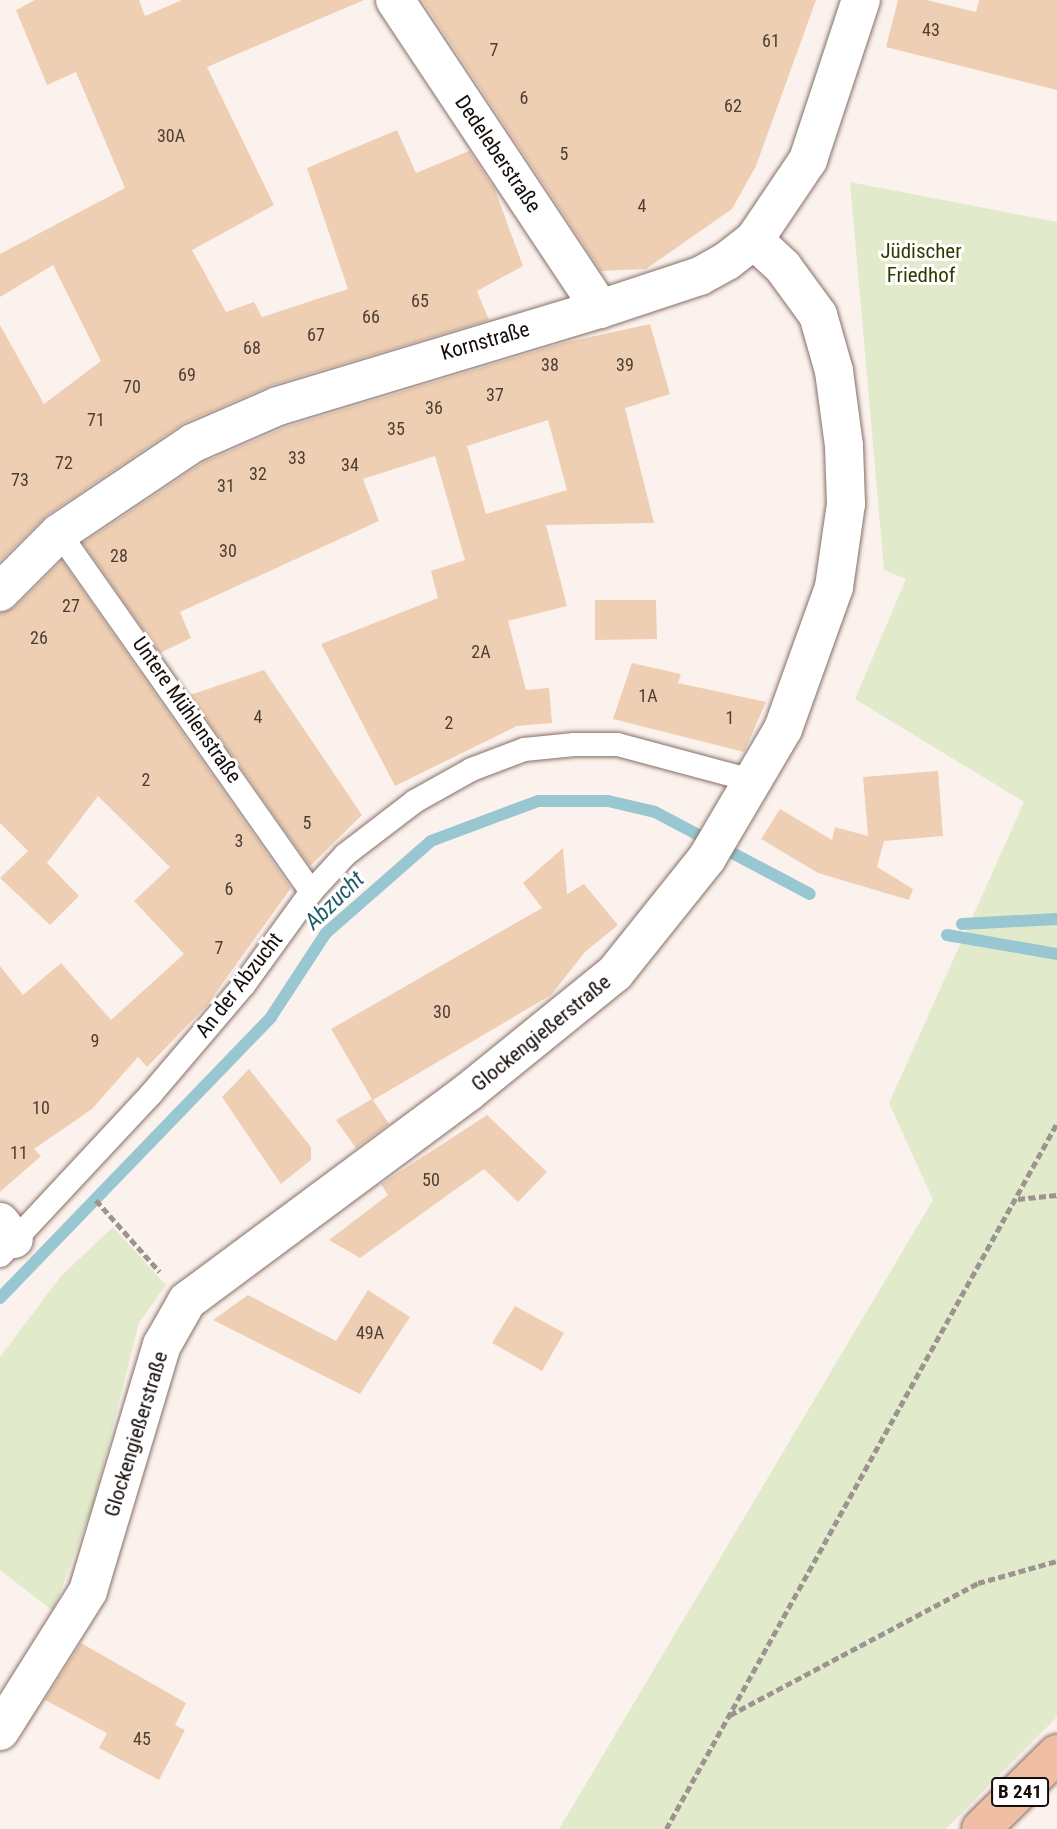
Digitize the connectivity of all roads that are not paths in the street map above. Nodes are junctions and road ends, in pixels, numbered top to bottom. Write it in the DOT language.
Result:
graph roads {
  1 [pos="395,0"];
  2 [pos="861,0"];
  3 [pos="754,240"];
  4 [pos="600,309"];
  5 [pos="59,533"];
  6 [pos="0,592"];
  7 [pos="755,781"];
  8 [pos="312,891"];
  9 [pos="5,1239"];
  10 [pos="0,1731"];
  11 [pos="1057,1754"];
  12 [pos="981,1829"];
  1 -- 4 [label="street, Dedeleberstraße"];
  2 -- 3 [label="street, Kornstraße"];
  3 -- 4 [label="street, Kornstraße"];
  3 -- 7 [label="street, Glockengießerstraße"];
  4 -- 5 [label="street, Kornstraße"];
  5 -- 6 [label="street, Kornstraße"];
  5 -- 8 [label="lane, Untere Mühlenstraße"];
  7 -- 8 [label="lane, An der Abzucht"];
  7 -- 10 [label="street, Glockengießerstraße"];
  8 -- 9 [label="lane, An der Abzucht"];
  11 -- 12 [label="main road, B 241"];
}
